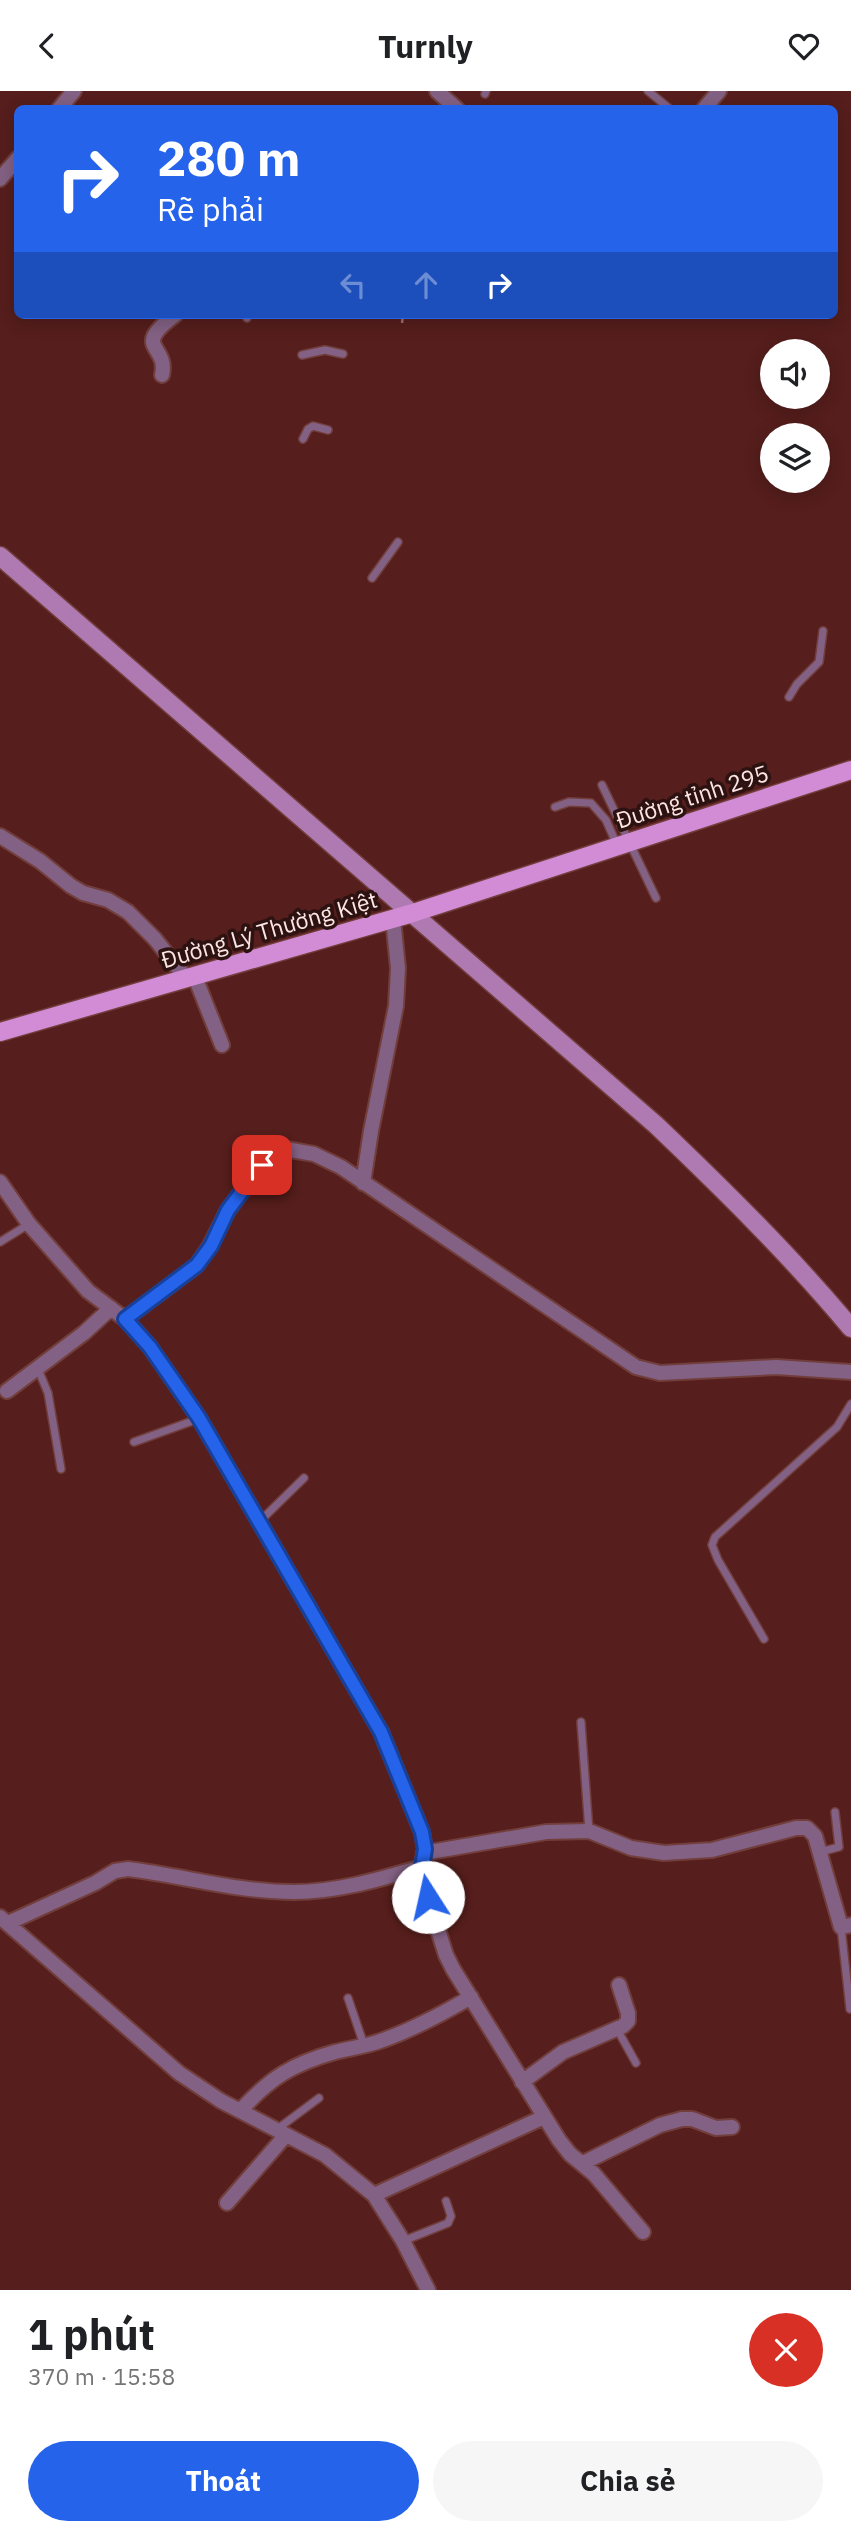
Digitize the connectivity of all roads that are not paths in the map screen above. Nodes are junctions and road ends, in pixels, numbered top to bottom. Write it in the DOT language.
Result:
graph roads {
  1 [pos="74,91"];
  2 [pos="437,91"];
  3 [pos="648,91"];
  4 [pos="719,91"];
  5 [pos="62,105"];
  6 [pos="453,105"];
  7 [pos="665,105"];
  8 [pos="707,105"];
  9 [pos="14,163"];
  10 [pos="0,179"];
  11 [pos="170,319"];
  12 [pos="343,354"];
  13 [pos="302,355"];
  14 [pos="162,375"];
  15 [pos="328,430"];
  16 [pos="303,439"];
  17 [pos="398,542"];
  18 [pos="0,556"];
  19 [pos="372,578"];
  20 [pos="823,631"];
  21 [pos="789,697"];
  22 [pos="851,770"];
  23 [pos="603,785"];
  24 [pos="555,807"];
  25 [pos="0,836"];
  26 [pos="624,844"];
  27 [pos="549,869"];
  28 [pos="656,898"];
  29 [pos="413,913"];
  30 [pos="393,919"];
  31 [pos="188,978"];
  32 [pos="0,1032"];
  33 [pos="222,1045"];
  34 [pos="0,1182"];
  35 [pos="363,1183"];
  36 [pos="29,1224"];
  37 [pos="0,1242"];
  38 [pos="111,1308"];
  39 [pos="125,1319"];
  40 [pos="851,1328"];
  41 [pos="37,1368"];
  42 [pos="851,1372"];
  43 [pos="7,1391"];
  44 [pos="851,1404"];
  45 [pos="199,1418"];
  46 [pos="134,1442"];
  47 [pos="61,1469"];
  48 [pos="304,1478"];
  49 [pos="258,1523"];
  50 [pos="764,1639"];
  51 [pos="581,1722"];
  52 [pos="835,1812"];
  53 [pos="589,1831"];
  54 [pos="819,1852"];
  55 [pos="423,1860"];
  56 [pos="4,1920"];
  57 [pos="846,1926"];
  58 [pos="619,1985"];
  59 [pos="471,1997"];
  60 [pos="348,1998"];
  61 [pos="850,2009"];
  62 [pos="617,2029"];
  63 [pos="363,2045"];
  64 [pos="636,2063"];
  65 [pos="522,2082"];
  66 [pos="319,2098"];
  67 [pos="240,2111"];
  68 [pos="544,2117"];
  69 [pos="732,2127"];
  70 [pos="281,2133"];
  71 [pos="583,2163"];
  72 [pos="374,2195"];
  73 [pos="446,2201"];
  74 [pos="227,2203"];
  75 [pos="643,2232"];
  76 [pos="403,2241"];
  77 [pos="428,2290"];
  1 -- 5 [label="street"];
  2 -- 6 [label="street"];
  3 -- 7 [label="lane"];
  4 -- 8 [label="street"];
  9 -- 10 [label="street"];
  11 -- 14 [label="street"];
  12 -- 13 [label="lane"];
  15 -- 16 [label="lane"];
  17 -- 19 [label="lane"];
  18 -- 29 [label="street"];
  20 -- 21 [label="lane"];
  22 -- 26 [label="main road, Đường tỉnh 295"];
  23 -- 26 [label="lane"];
  24 -- 26 [label="lane"];
  25 -- 31 [label="street"];
  26 -- 27 [label="main road, Đường tỉnh 295"];
  26 -- 28 [label="lane"];
  27 -- 29 [label="main road, Đường Lý Thường Kiệt"];
  29 -- 30 [label="main road, Đường Lý Thường Kiệt"];
  29 -- 40 [label="street"];
  30 -- 31 [label="main road, Đường Lý Thường Kiệt"];
  30 -- 35 [label="street"];
  31 -- 32 [label="main road, Đường Lý Thường Kiệt"];
  31 -- 33 [label="street"];
  34 -- 36 [label="street"];
  35 -- 39 [label="street"];
  35 -- 42 [label="street"];
  36 -- 37 [label="lane"];
  36 -- 38 [label="street"];
  38 -- 39 [label="street"];
  38 -- 41 [label="street"];
  39 -- 45 [label="street"];
  41 -- 43 [label="street"];
  41 -- 47 [label="lane"];
  44 -- 50 [label="lane"];
  45 -- 46 [label="lane"];
  45 -- 49 [label="street"];
  48 -- 49 [label="lane"];
  49 -- 55 [label="street"];
  51 -- 53 [label="lane"];
  52 -- 54 [label="lane"];
  53 -- 54 [label="street"];
  53 -- 55 [label="street"];
  54 -- 57 [label="street"];
  55 -- 56 [label="street"];
  55 -- 59 [label="street"];
  56 -- 67 [label="street"];
  57 -- 61 [label="lane"];
  58 -- 62 [label="street"];
  59 -- 63 [label="street"];
  59 -- 65 [label="street"];
  60 -- 63 [label="lane"];
  62 -- 64 [label="lane"];
  62 -- 65 [label="street"];
  63 -- 67 [label="street"];
  65 -- 68 [label="street"];
  66 -- 70 [label="lane"];
  67 -- 70 [label="street"];
  68 -- 71 [label="street"];
  68 -- 72 [label="street"];
  69 -- 71 [label="street"];
  70 -- 72 [label="street"];
  70 -- 74 [label="street"];
  71 -- 75 [label="street"];
  72 -- 76 [label="street"];
  73 -- 76 [label="lane"];
  76 -- 77 [label="street"];
}
